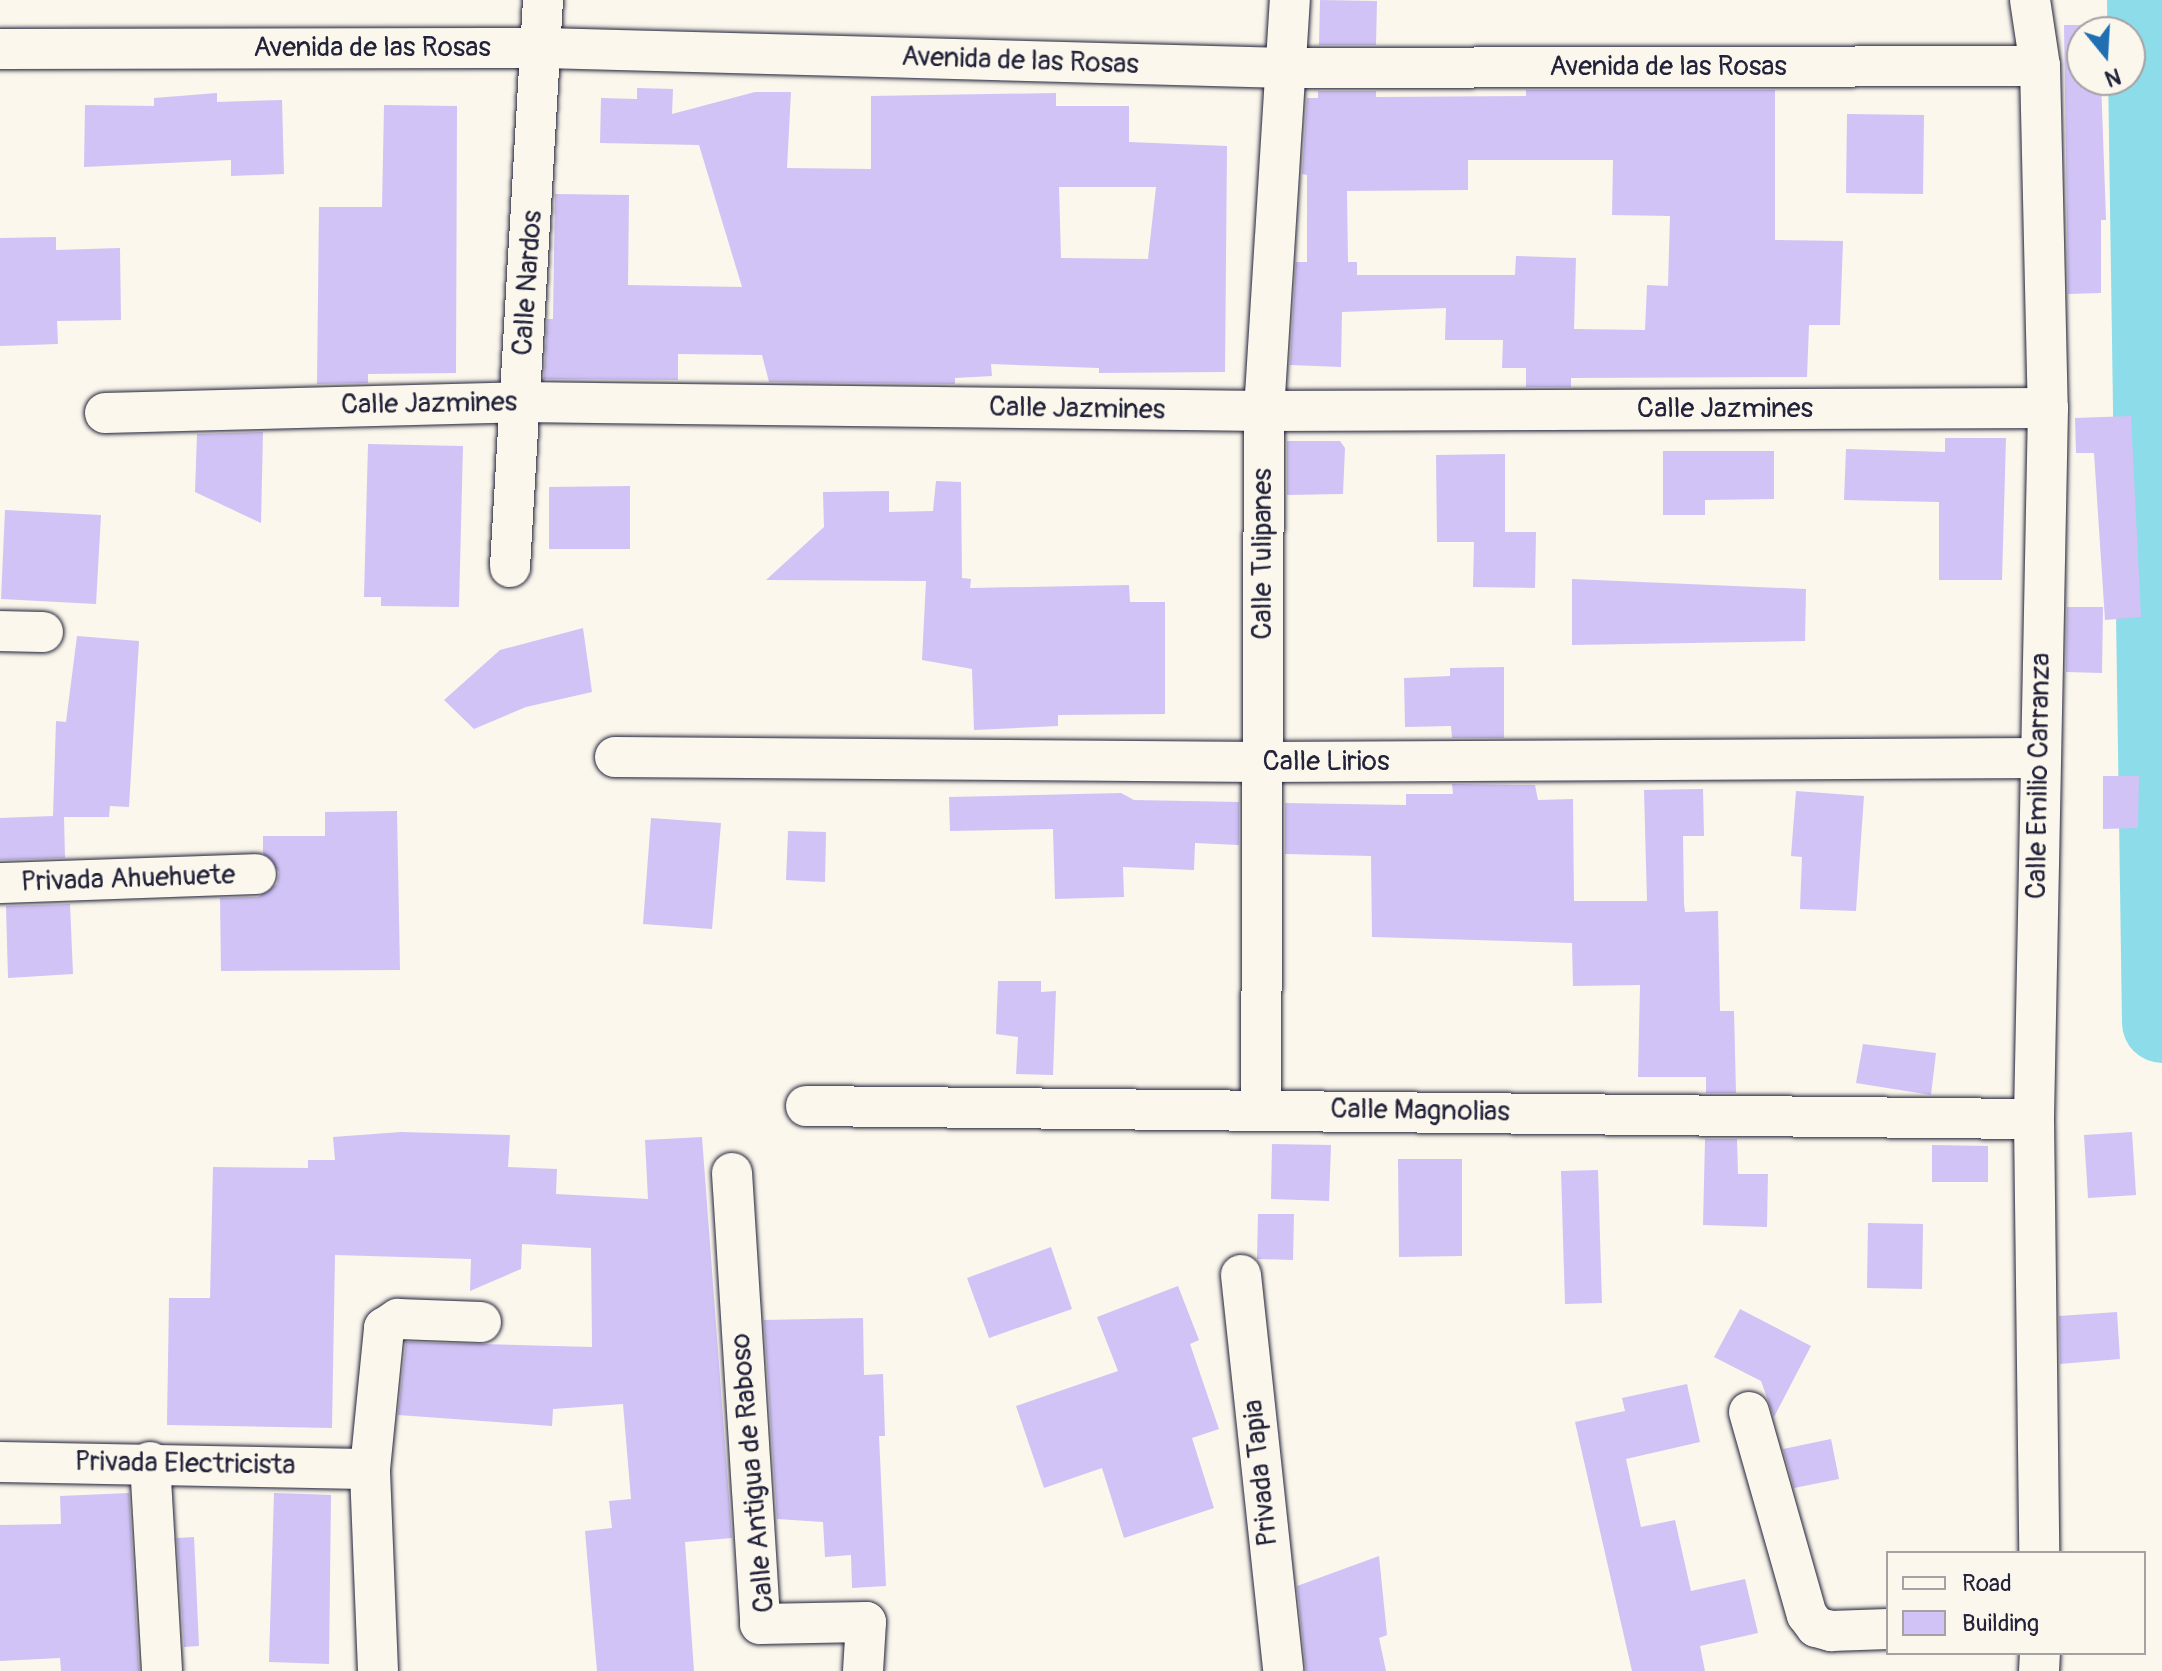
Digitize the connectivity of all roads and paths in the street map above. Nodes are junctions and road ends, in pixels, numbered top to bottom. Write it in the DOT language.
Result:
graph roads {
  1 [pos="543,0"];
  2 [pos="1290,0"];
  3 [pos="2030,0"];
  4 [pos="544,48"];
  5 [pos="0,49"];
  6 [pos="2040,66"];
  7 [pos="1286,68"];
  8 [pos="520,402"];
  9 [pos="2048,408"];
  10 [pos="1264,411"];
  11 [pos="105,413"];
  12 [pos="510,567"];
  13 [pos="0,631"];
  14 [pos="43,632"];
  15 [pos="615,757"];
  16 [pos="2038,758"];
  17 [pos="1262,762"];
  18 [pos="256,874"];
  19 [pos="0,883"];
  20 [pos="806,1106"];
  21 [pos="1261,1109"];
  22 [pos="2034,1119"];
  23 [pos="732,1173"];
  24 [pos="1241,1275"];
  25 [pos="481,1322"];
  26 [pos="1749,1412"];
  27 [pos="0,1462"];
  28 [pos="150,1462"];
  29 [pos="370,1469"];
  30 [pos="2039,1551"];
  31 [pos="1886,1629"];
  32 [pos="162,1671"];
  33 [pos="378,1671"];
  34 [pos="863,1671"];
  35 [pos="1283,1671"];
  1 -- 4 [label="street, Calle Nardos"];
  2 -- 7 [label="street, Calle Tulipanes"];
  3 -- 6 [label="street, Calle Emilio Carranza"];
  4 -- 5 [label="street, Avenida de las Rosas"];
  4 -- 7 [label="street, Avenida de las Rosas"];
  4 -- 8 [label="street, Calle Nardos"];
  6 -- 7 [label="street, Avenida de las Rosas"];
  6 -- 9 [label="street, Calle Emilio Carranza"];
  7 -- 10 [label="street, Calle Tulipanes"];
  8 -- 10 [label="street, Calle Jazmines"];
  8 -- 11 [label="street, Calle Jazmines"];
  8 -- 12 [label="street, Calle Nardos"];
  9 -- 10 [label="street, Calle Jazmines"];
  9 -- 16 [label="street, Calle Emilio Carranza"];
  10 -- 17 [label="street, Calle Tulipanes"];
  13 -- 14 [label="street"];
  15 -- 17 [label="street, Calle Lirios"];
  16 -- 17 [label="street, Calle Lirios"];
  16 -- 22 [label="street, Calle Emilio Carranza"];
  17 -- 21 [label="street, Calle Tulipanes"];
  18 -- 19 [label="street, Privada Ahuehuete"];
  20 -- 21 [label="street, Calle Magnolias"];
  21 -- 22 [label="street, Calle Magnolias"];
  22 -- 30 [label="street, Calle Emilio Carranza"];
  23 -- 34 [label="street, Calle Antigua de Raboso"];
  24 -- 35 [label="street, Privada Tapia"];
  25 -- 29 [label="street"];
  26 -- 31 [label="street"];
  27 -- 28 [label="street, Privada Electricista"];
  28 -- 29 [label="street, Privada Electricista"];
  28 -- 32 [label="street"];
  29 -- 33 [label="street"];
}
